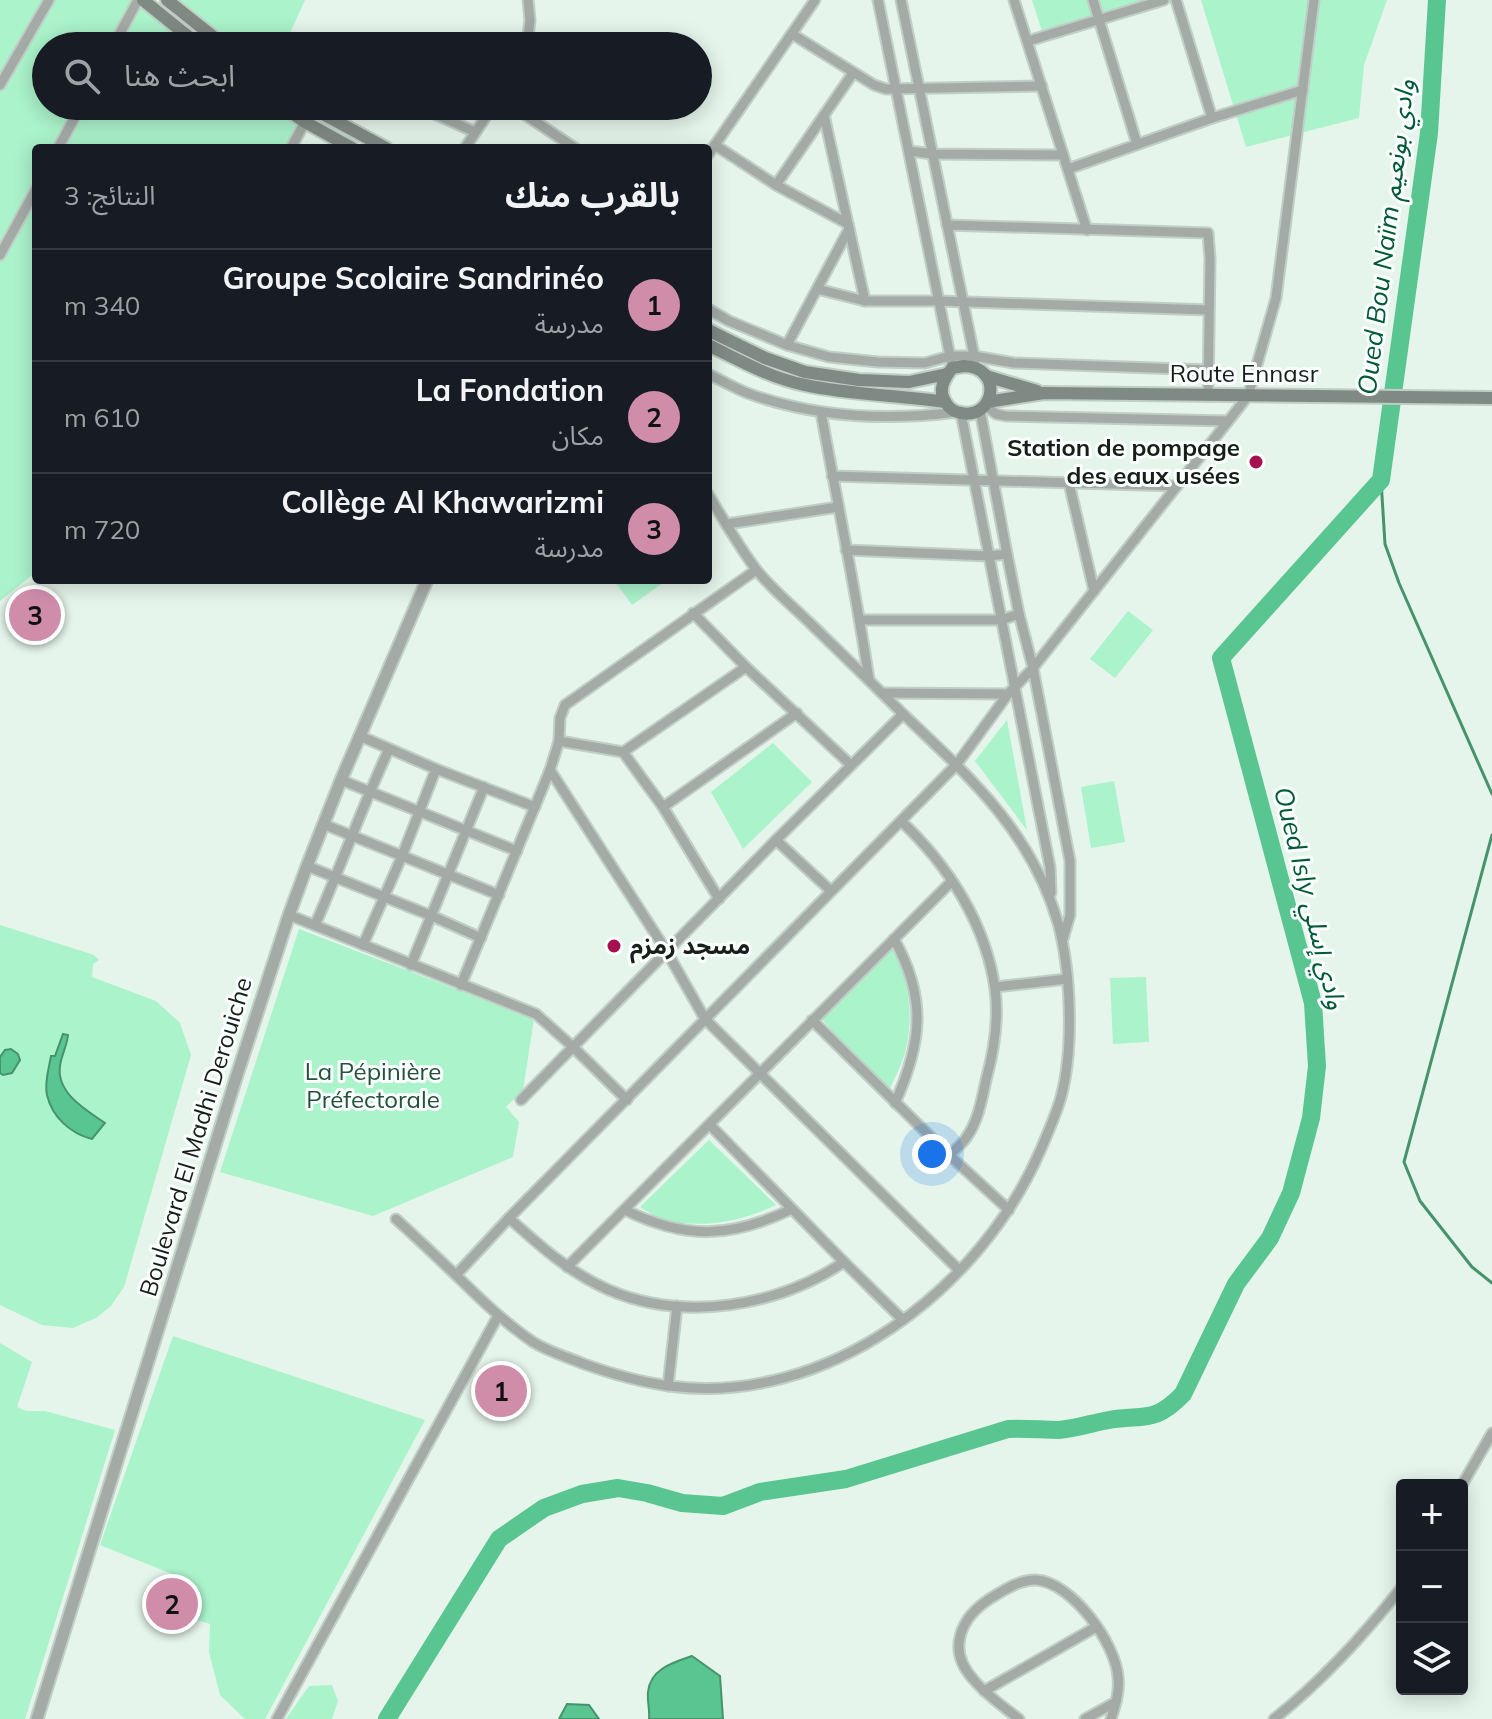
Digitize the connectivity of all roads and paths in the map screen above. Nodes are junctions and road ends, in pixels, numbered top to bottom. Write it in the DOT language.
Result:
graph roads {
  1 [pos="49,0"];
  2 [pos="140,0"];
  3 [pos="167,0"];
  4 [pos="528,0"];
  5 [pos="803,0"];
  6 [pos="815,0"];
  7 [pos="878,0"];
  8 [pos="901,0"];
  9 [pos="1014,0"];
  10 [pos="1093,0"];
  11 [pos="1164,0"];
  12 [pos="1176,0"];
  13 [pos="1314,0"];
  14 [pos="807,12"];
  15 [pos="1099,20"];
  16 [pos="121,32"];
  17 [pos="182,32"];
  18 [pos="207,32"];
  19 [pos="529,32"];
  20 [pos="792,34"];
  21 [pos="1028,41"];
  22 [pos="853,73"];
  23 [pos="0,85"];
  24 [pos="1042,86"];
  25 [pos="897,88"];
  26 [pos="920,89"];
  27 [pos="1303,90"];
  28 [pos="824,115"];
  29 [pos="1212,118"];
  30 [pos="73,120"];
  31 [pos="302,120"];
  32 [pos="334,120"];
  33 [pos="448,120"];
  34 [pos="483,120"];
  35 [pos="533,120"];
  36 [pos="305,122"];
  37 [pos="475,132"];
  38 [pos="60,144"];
  39 [pos="293,144"];
  40 [pos="345,144"];
  41 [pos="379,144"];
  42 [pos="468,144"];
  43 [pos="569,144"];
  44 [pos="1137,144"];
  45 [pos="715,145"];
  46 [pos="712,149"];
  47 [pos="909,151"];
  48 [pos="933,154"];
  49 [pos="1063,155"];
  50 [pos="1068,169"];
  51 [pos="776,185"];
  52 [pos="32,196"];
  53 [pos="947,225"];
  54 [pos="849,227"];
  55 [pos="1087,230"];
  56 [pos="0,255"];
  57 [pos="817,289"];
  58 [pos="865,301"];
  59 [pos="939,301"];
  60 [pos="963,302"];
  61 [pos="1208,310"];
  62 [pos="712,311"];
  63 [pos="712,332"];
  64 [pos="787,345"];
  65 [pos="712,347"];
  66 [pos="950,366"];
  67 [pos="979,366"];
  68 [pos="1208,370"];
  69 [pos="712,376"];
  70 [pos="1044,393"];
  71 [pos="1208,396"];
  72 [pos="1248,396"];
  73 [pos="1492,398"];
  74 [pos="945,402"];
  75 [pos="984,405"];
  76 [pos="821,412"];
  77 [pos="959,413"];
  78 [pos="1228,421"];
  79 [pos="832,476"];
  80 [pos="974,481"];
  81 [pos="993,481"];
  82 [pos="1069,483"];
  83 [pos="1177,486"];
  84 [pos="712,500"];
  85 [pos="838,507"];
  86 [pos="727,524"];
  87 [pos="846,550"];
  88 [pos="1007,554"];
  89 [pos="989,556"];
  90 [pos="756,570"];
  91 [pos="425,584"];
  92 [pos="1094,591"];
  93 [pos="693,613"];
  94 [pos="1019,614"];
  95 [pos="860,620"];
  96 [pos="1001,620"];
  97 [pos="746,667"];
  98 [pos="1033,668"];
  99 [pos="869,680"];
  100 [pos="1012,691"];
  101 [pos="882,693"];
  102 [pos="797,713"];
  103 [pos="903,714"];
  104 [pos="360,736"];
  105 [pos="559,741"];
  106 [pos="389,749"];
  107 [pos="623,752"];
  108 [pos="957,764"];
  109 [pos="851,765"];
  110 [pos="436,769"];
  111 [pos="550,770"];
  112 [pos="341,780"];
  113 [pos="484,787"];
  114 [pos="370,791"];
  115 [pos="535,807"];
  116 [pos="663,807"];
  117 [pos="420,813"];
  118 [pos="901,821"];
  119 [pos="323,824"];
  120 [pos="466,832"];
  121 [pos="353,835"];
  122 [pos="776,840"];
  123 [pos="517,851"];
  124 [pos="402,856"];
  125 [pos="307,866"];
  126 [pos="450,874"];
  127 [pos="336,877"];
  128 [pos="952,881"];
  129 [pos="831,891"];
  130 [pos="499,895"];
  131 [pos="384,898"];
  132 [pos="719,899"];
  133 [pos="1052,903"];
  134 [pos="289,915"];
  135 [pos="432,916"];
  136 [pos="315,925"];
  137 [pos="481,938"];
  138 [pos="894,939"];
  139 [pos="1062,942"];
  140 [pos="363,945"];
  141 [pos="667,952"];
  142 [pos="411,965"];
  143 [pos="1067,979"];
  144 [pos="461,985"];
  145 [pos="995,987"];
  146 [pos="705,1019"];
  147 [pos="812,1020"];
  148 [pos="573,1047"];
  149 [pos="760,1074"];
  150 [pos="521,1100"];
  151 [pos="627,1100"];
  152 [pos="895,1103"];
  153 [pos="710,1125"];
  154 [pos="949,1155"];
  155 [pos="792,1209"];
  156 [pos="625,1210"];
  157 [pos="1009,1210"];
  158 [pos="509,1218"];
  159 [pos="396,1219"];
  160 [pos="844,1262"];
  161 [pos="567,1267"];
  162 [pos="959,1270"];
  163 [pos="456,1275"];
  164 [pos="677,1306"];
  165 [pos="498,1316"];
  166 [pos="903,1320"];
  167 [pos="668,1386"];
  168 [pos="1492,1433"];
  169 [pos="1465,1479"];
  170 [pos="1396,1595"];
  171 [pos="1096,1627"];
  172 [pos="984,1691"];
  173 [pos="1116,1702"];
  174 [pos="37,1719"];
  175 [pos="277,1719"];
  176 [pos="1019,1719"];
  177 [pos="1085,1719"];
  178 [pos="1111,1719"];
  179 [pos="1274,1719"];
  1 -- 23 [label="street"];
  2 -- 16 [label="street"];
  2 -- 17 [label="main road"];
  3 -- 18 [label="main road"];
  4 -- 19 [label="street"];
  5 -- 14 [label="street"];
  6 -- 14 [label="street"];
  7 -- 25 [label="street"];
  8 -- 26 [label="street"];
  9 -- 21 [label="street"];
  10 -- 15 [label="street"];
  11 -- 15 [label="street"];
  12 -- 29 [label="street"];
  13 -- 27 [label="street"];
  14 -- 20 [label="street"];
  15 -- 21 [label="street"];
  15 -- 44 [label="street"];
  20 -- 22 [label="street"];
  20 -- 45 [label="street"];
  21 -- 24 [label="street"];
  22 -- 25 [label="street"];
  22 -- 28 [label="street"];
  24 -- 26 [label="street"];
  24 -- 49 [label="street"];
  25 -- 26 [label="street"];
  25 -- 47 [label="street"];
  26 -- 48 [label="street"];
  27 -- 29 [label="street"];
  27 -- 72 [label="street"];
  28 -- 51 [label="street"];
  28 -- 54 [label="street"];
  29 -- 44 [label="street"];
  30 -- 38 [label="street"];
  31 -- 36 [label="main road"];
  32 -- 41 [label="main road"];
  33 -- 37 [label="street"];
  34 -- 37 [label="street"];
  35 -- 43 [label="street"];
  36 -- 39 [label="street"];
  36 -- 40 [label="main road"];
  37 -- 42 [label="street"];
  44 -- 50 [label="street"];
  45 -- 46 [label="street"];
  45 -- 51 [label="street"];
  47 -- 48 [label="street"];
  47 -- 59 [label="street"];
  48 -- 49 [label="street"];
  48 -- 53 [label="street"];
  49 -- 50 [label="street"];
  50 -- 55 [label="street"];
  51 -- 54 [label="street"];
  52 -- 56 [label="street"];
  53 -- 55 [label="street"];
  53 -- 60 [label="street"];
  54 -- 57 [label="street"];
  54 -- 58 [label="street"];
  55 -- 61 [label="street"];
  57 -- 58 [label="street"];
  57 -- 64 [label="street"];
  58 -- 59 [label="street"];
  59 -- 60 [label="street"];
  59 -- 66 [label="street"];
  60 -- 61 [label="street"];
  60 -- 67 [label="street"];
  61 -- 68 [label="street"];
  62 -- 64 [label="street"];
  63 -- 66 [label="main road"];
  64 -- 66 [label="street"];
  65 -- 74 [label="main road"];
  66 -- 67 [label="main road"];
  66 -- 74 [label="main road"];
  67 -- 68 [label="street"];
  67 -- 70 [label="main road, Route Ennasr"];
  67 -- 75 [label="main road"];
  68 -- 71 [label="street"];
  69 -- 76 [label="street"];
  70 -- 71 [label="main road, Route Ennasr"];
  70 -- 75 [label="main road, Route Ennasr"];
  71 -- 72 [label="main road, Route Ennasr"];
  72 -- 73 [label="main road, Route Ennasr"];
  72 -- 78 [label="street"];
  74 -- 77 [label="main road"];
  75 -- 77 [label="main road"];
  75 -- 78 [label="street"];
  75 -- 81 [label="street"];
  76 -- 77 [label="street"];
  76 -- 79 [label="street"];
  77 -- 80 [label="street"];
  78 -- 83 [label="street"];
  79 -- 80 [label="street"];
  79 -- 85 [label="street"];
  80 -- 81 [label="street"];
  80 -- 89 [label="street"];
  81 -- 82 [label="street"];
  81 -- 88 [label="street"];
  82 -- 83 [label="street"];
  82 -- 92 [label="street"];
  83 -- 92 [label="street"];
  84 -- 86 [label="street"];
  85 -- 86 [label="street"];
  85 -- 87 [label="street"];
  86 -- 90 [label="street"];
  87 -- 89 [label="street"];
  87 -- 95 [label="street"];
  88 -- 89 [label="street"];
  88 -- 94 [label="street"];
  89 -- 96 [label="street"];
  90 -- 93 [label="street"];
  90 -- 99 [label="street"];
  91 -- 104 [label="street, Boulevard El Madhi Derouiche"];
  92 -- 98 [label="street"];
  93 -- 97 [label="street"];
  93 -- 105 [label="street"];
  94 -- 96 [label="street"];
  94 -- 98 [label="street"];
  95 -- 96 [label="street"];
  95 -- 99 [label="street"];
  96 -- 100 [label="street"];
  97 -- 102 [label="street"];
  97 -- 107 [label="street"];
  98 -- 100 [label="street"];
  98 -- 139 [label="street"];
  99 -- 101 [label="street"];
  100 -- 101 [label="street"];
  100 -- 108 [label="street"];
  100 -- 133 [label="street"];
  101 -- 103 [label="street"];
  102 -- 109 [label="street"];
  102 -- 116 [label="street"];
  103 -- 108 [label="street"];
  103 -- 109 [label="street"];
  104 -- 106 [label="street"];
  104 -- 112 [label="street, Boulevard El Madhi Derouiche"];
  105 -- 107 [label="street"];
  105 -- 111 [label="street"];
  106 -- 110 [label="street"];
  106 -- 114 [label="street"];
  107 -- 116 [label="street"];
  108 -- 118 [label="street"];
  108 -- 133 [label="street"];
  109 -- 122 [label="street"];
  110 -- 113 [label="street"];
  110 -- 117 [label="street"];
  111 -- 115 [label="street"];
  111 -- 141 [label="street"];
  112 -- 114 [label="street"];
  112 -- 119 [label="street, Boulevard El Madhi Derouiche"];
  113 -- 115 [label="street"];
  113 -- 120 [label="street"];
  114 -- 117 [label="street"];
  114 -- 121 [label="street"];
  115 -- 123 [label="street"];
  116 -- 132 [label="street"];
  117 -- 120 [label="street"];
  117 -- 124 [label="street"];
  118 -- 128 [label="street"];
  118 -- 129 [label="street"];
  119 -- 121 [label="street"];
  119 -- 125 [label="street, Boulevard El Madhi Derouiche"];
  120 -- 123 [label="street"];
  120 -- 126 [label="street"];
  121 -- 124 [label="street"];
  121 -- 127 [label="street"];
  122 -- 129 [label="street"];
  122 -- 132 [label="street"];
  123 -- 130 [label="street"];
  124 -- 126 [label="street"];
  124 -- 131 [label="street"];
  125 -- 127 [label="street"];
  125 -- 134 [label="street, Boulevard El Madhi Derouiche"];
  126 -- 130 [label="street"];
  126 -- 135 [label="street"];
  127 -- 131 [label="street"];
  127 -- 136 [label="street"];
  128 -- 138 [label="street"];
  128 -- 145 [label="street"];
  129 -- 146 [label="street"];
  130 -- 137 [label="street"];
  131 -- 135 [label="street"];
  131 -- 140 [label="street"];
  132 -- 141 [label="street"];
  133 -- 139 [label="street"];
  134 -- 136 [label="street"];
  134 -- 174 [label="street, Boulevard El Madhi Derouiche"];
  135 -- 137 [label="street"];
  135 -- 142 [label="street"];
  136 -- 140 [label="street"];
  137 -- 144 [label="street"];
  138 -- 147 [label="street"];
  138 -- 152 [label="street"];
  139 -- 143 [label="street"];
  140 -- 142 [label="street"];
  141 -- 146 [label="street"];
  141 -- 148 [label="street"];
  142 -- 144 [label="street"];
  143 -- 145 [label="street"];
  143 -- 157 [label="street"];
  144 -- 148 [label="street"];
  145 -- 154 [label="street"];
  146 -- 149 [label="street"];
  146 -- 151 [label="street"];
  147 -- 149 [label="street"];
  147 -- 152 [label="street"];
  148 -- 150 [label="street"];
  148 -- 151 [label="street"];
  149 -- 153 [label="street"];
  149 -- 162 [label="street"];
  151 -- 158 [label="street"];
  152 -- 154 [label="street"];
  153 -- 155 [label="street"];
  153 -- 156 [label="street"];
  154 -- 157 [label="street"];
  155 -- 156 [label="street"];
  155 -- 160 [label="street"];
  156 -- 161 [label="street"];
  157 -- 162 [label="street"];
  158 -- 161 [label="street"];
  158 -- 163 [label="street"];
  159 -- 163 [label="street"];
  160 -- 164 [label="street"];
  160 -- 166 [label="street"];
  161 -- 164 [label="street"];
  162 -- 166 [label="street"];
  163 -- 165 [label="street"];
  164 -- 167 [label="street"];
  165 -- 167 [label="street"];
  165 -- 175 [label="street"];
  166 -- 167 [label="street"];
  168 -- 169 [label="street"];
  170 -- 179 [label="street"];
  171 -- 172 [label="street"];
  171 -- 172 [label="street"];
  171 -- 173 [label="street"];
  172 -- 176 [label="street"];
  173 -- 177 [label="street"];
  173 -- 178 [label="street"];
}
